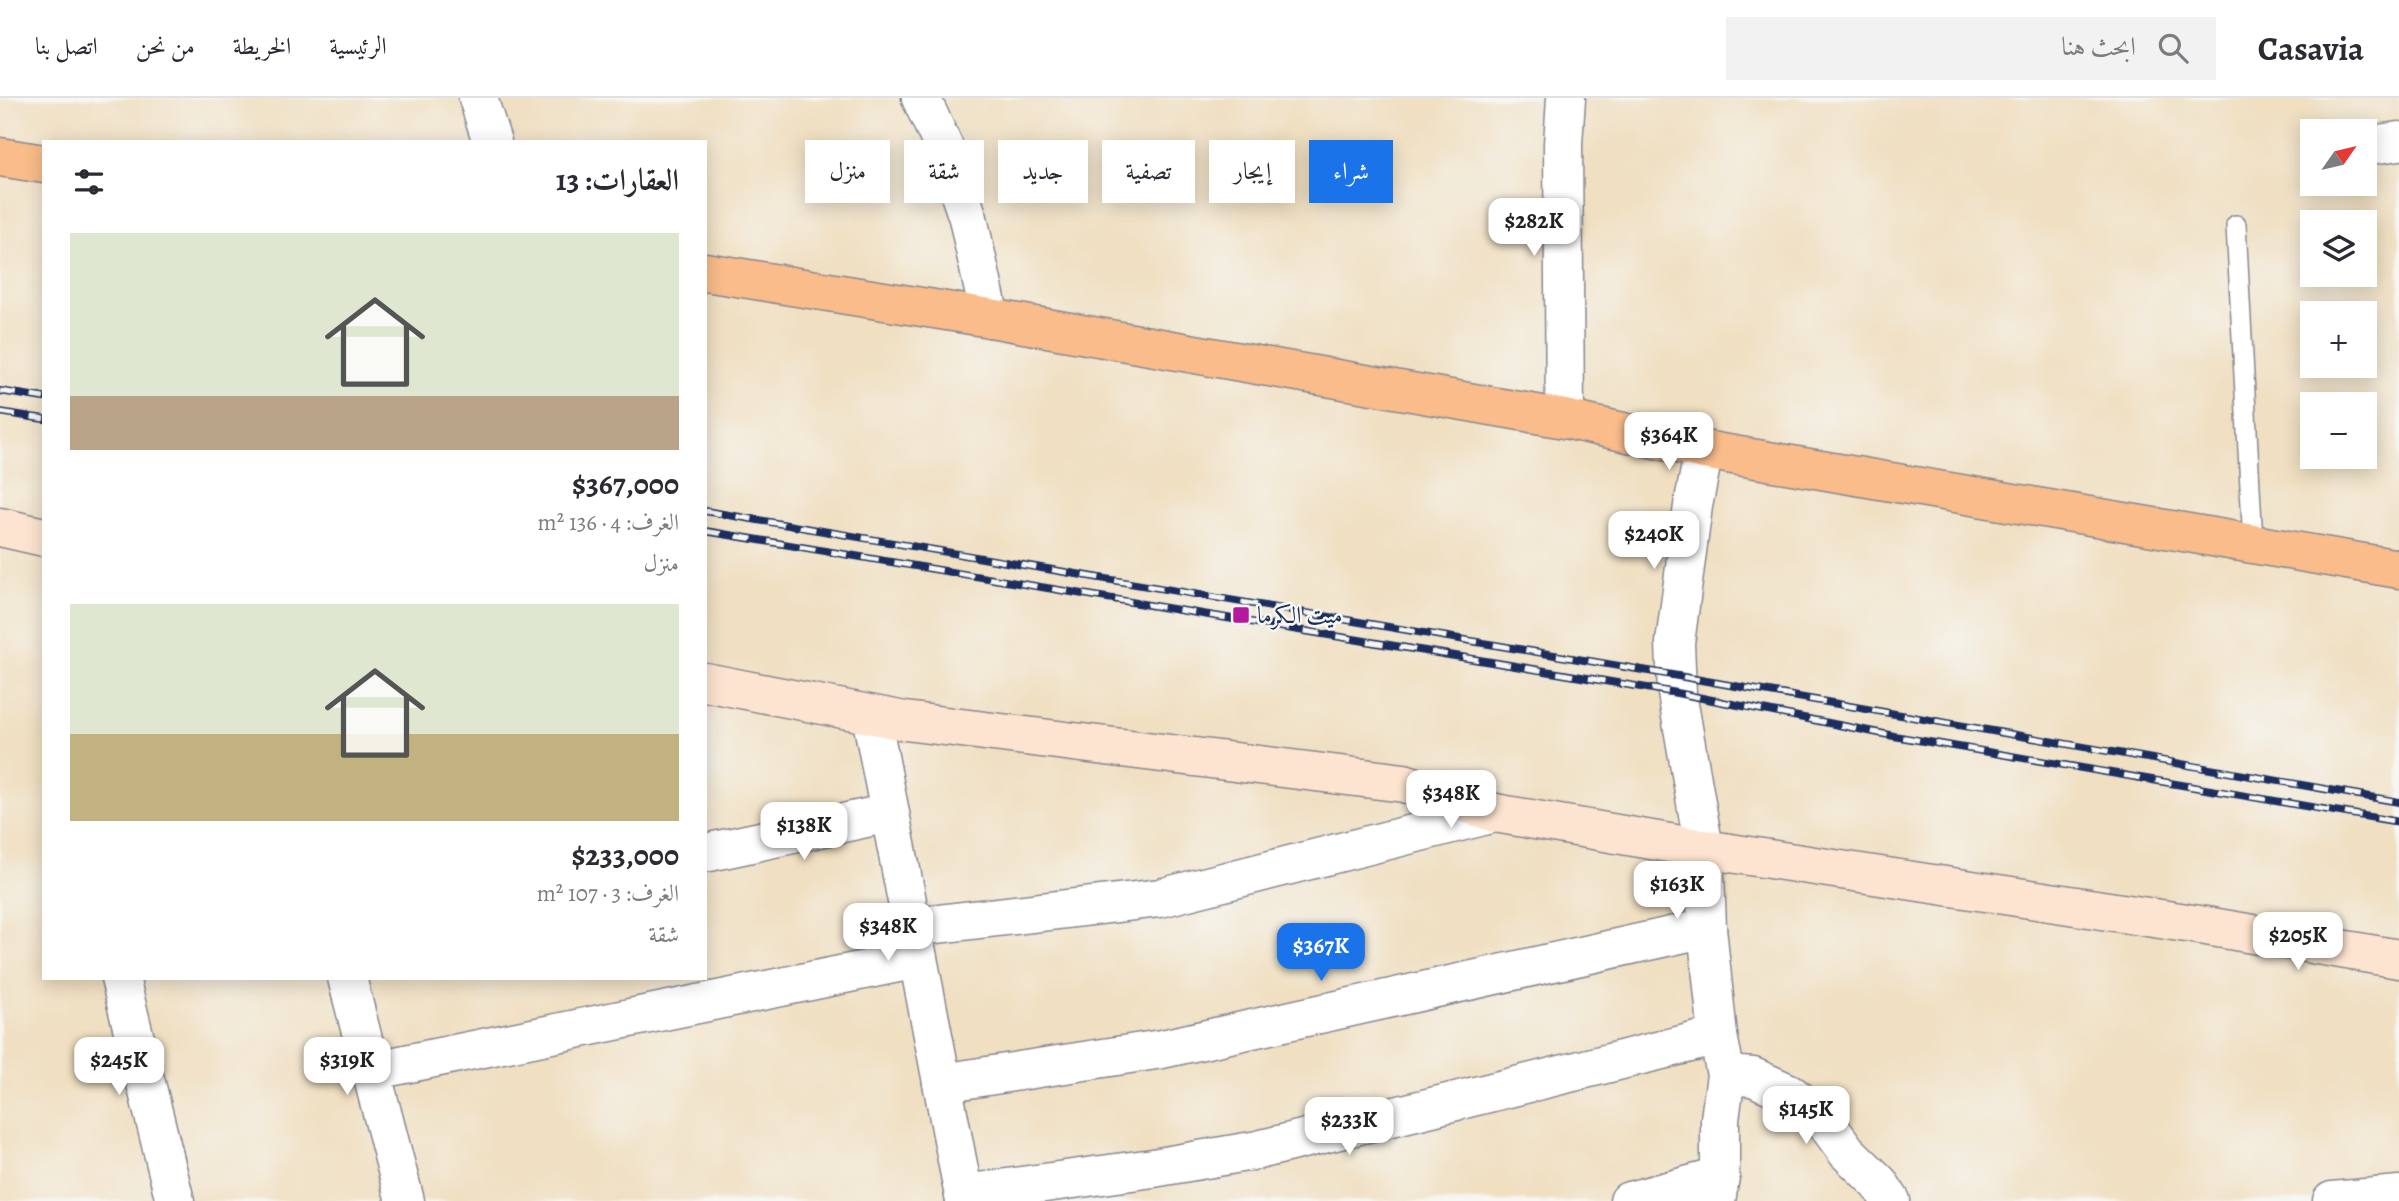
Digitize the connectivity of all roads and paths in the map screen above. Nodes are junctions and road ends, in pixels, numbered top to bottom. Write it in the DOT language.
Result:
graph roads {
  1 [pos="478,98"];
  2 [pos="921,98"];
  3 [pos="1566,98"];
  4 [pos="491,140"];
  5 [pos="2399,141"];
  6 [pos="2377,144"];
  7 [pos="0,157"];
  8 [pos="42,164"];
  9 [pos="2236,225"];
  10 [pos="707,272"];
  11 [pos="990,318"];
  12 [pos="1565,419"];
  13 [pos="1704,450"];
  14 [pos="0,527"];
  15 [pos="42,537"];
  16 [pos="2253,543"];
  17 [pos="2399,569"];
  18 [pos="707,682"];
  19 [pos="871,715"];
  20 [pos="889,813"];
  21 [pos="1495,813"];
  22 [pos="1704,849"];
  23 [pos="707,853"];
  24 [pos="1707,928"];
  25 [pos="915,943"];
  26 [pos="2399,959"];
  27 [pos="120,980"];
  28 [pos="348,980"];
  29 [pos="1718,1036"];
  30 [pos="371,1071"];
  31 [pos="1727,1075"];
  32 [pos="943,1083"];
  33 [pos="1718,1189"];
  34 [pos="2399,1195"];
  35 [pos="964,1197"];
  36 [pos="175,1201"];
  37 [pos="405,1201"];
  38 [pos="1629,1201"];
  39 [pos="1891,1201"];
  40 [pos="2332,1201"];
  1 -- 4 [label="street"];
  2 -- 11 [label="street"];
  3 -- 12 [label="street"];
  5 -- 6 [label="street"];
  7 -- 8 [label="main road"];
  9 -- 16 [label="lane"];
  10 -- 11 [label="main road"];
  11 -- 12 [label="main road"];
  12 -- 13 [label="main road"];
  13 -- 16 [label="main road"];
  13 -- 22 [label="street"];
  14 -- 15 [label="street"];
  16 -- 17 [label="main road"];
  18 -- 19 [label="street"];
  19 -- 20 [label="street"];
  19 -- 21 [label="street"];
  20 -- 23 [label="street"];
  20 -- 25 [label="street"];
  21 -- 22 [label="street"];
  21 -- 25 [label="street"];
  22 -- 24 [label="street"];
  22 -- 26 [label="street"];
  24 -- 29 [label="street"];
  24 -- 32 [label="street"];
  25 -- 30 [label="street"];
  25 -- 32 [label="street"];
  27 -- 36 [label="street"];
  28 -- 30 [label="street"];
  29 -- 31 [label="street"];
  29 -- 35 [label="street"];
  30 -- 37 [label="street"];
  31 -- 33 [label="street"];
  31 -- 39 [label="street"];
  32 -- 35 [label="street"];
  33 -- 38 [label="street"];
  34 -- 40 [label="street"];
}
